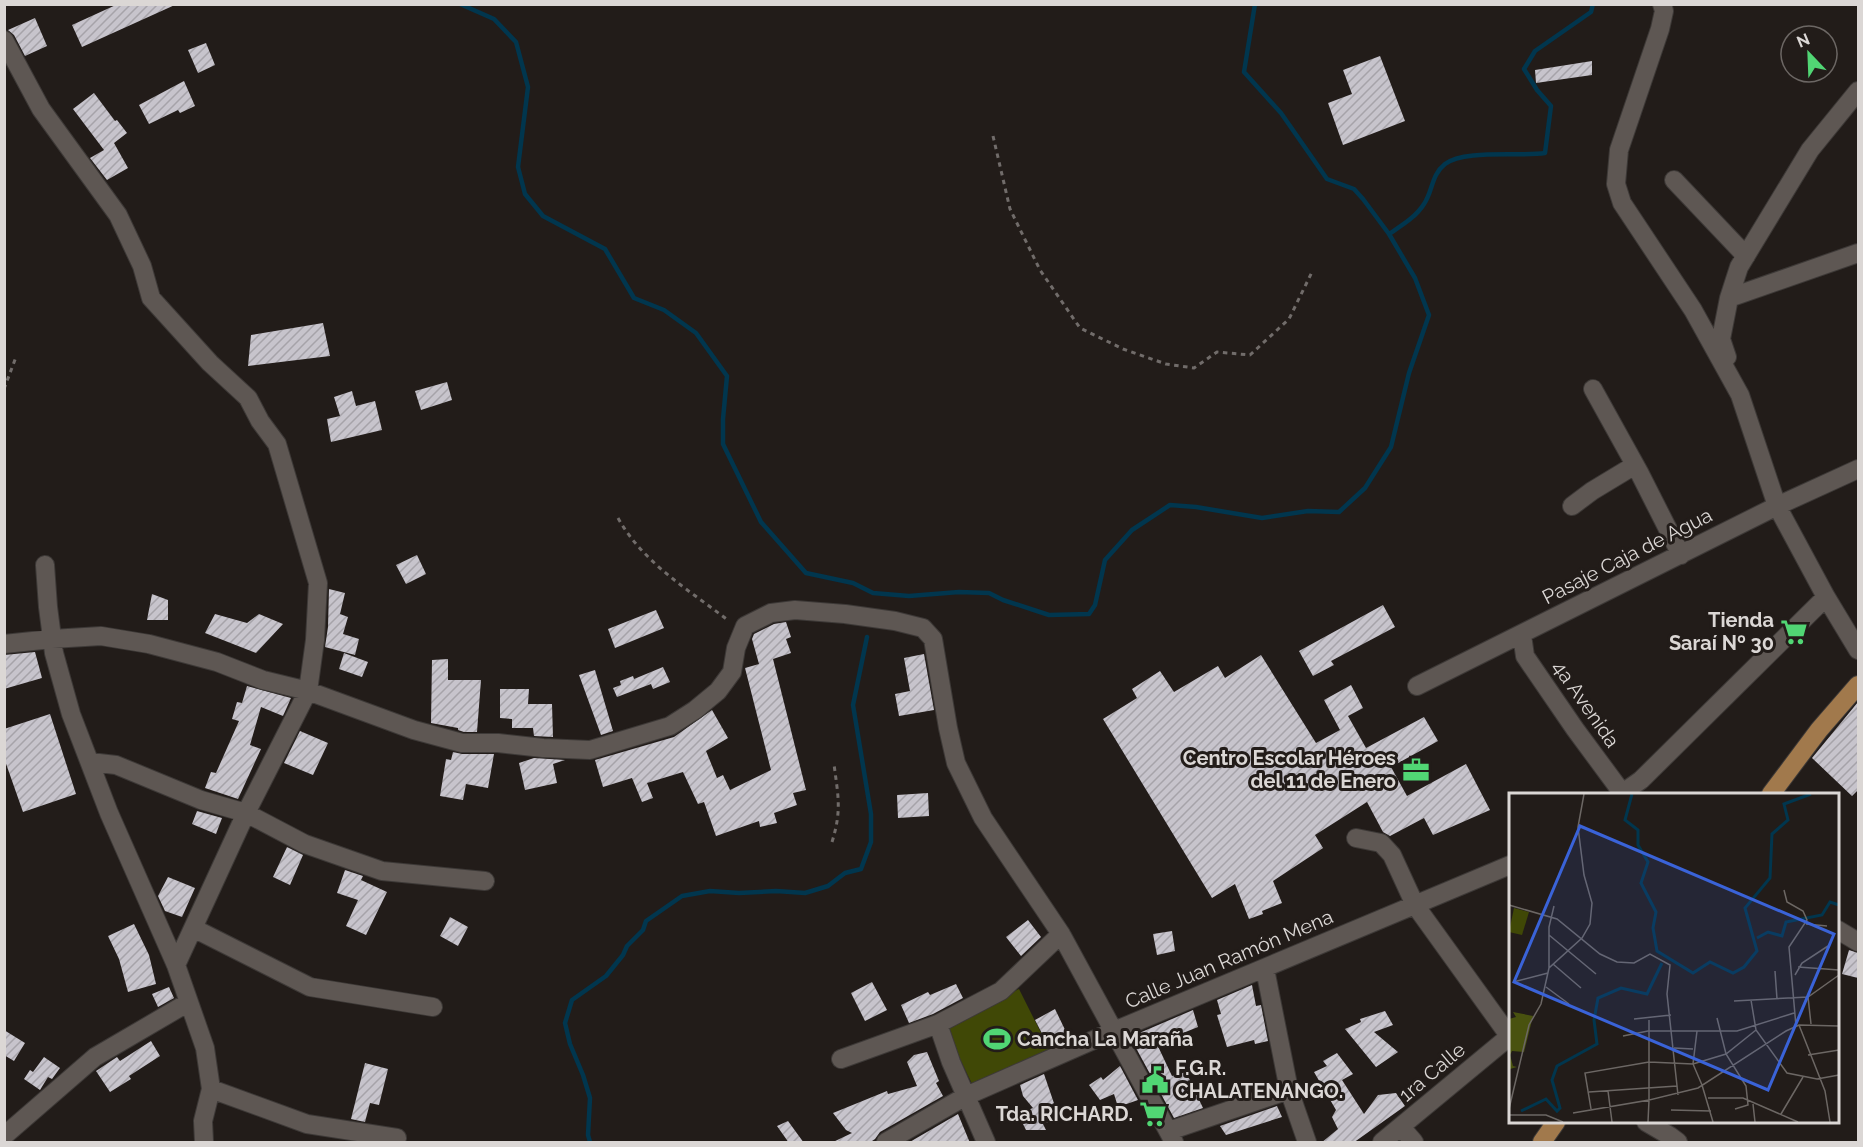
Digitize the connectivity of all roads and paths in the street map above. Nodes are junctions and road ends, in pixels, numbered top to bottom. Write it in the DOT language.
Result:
graph roads {
  1 [pos="1668,7"];
  2 [pos="4,40"];
  3 [pos="1858,91"];
  4 [pos="993,136"];
  5 [pos="1674,180"];
  6 [pos="1858,253"];
  7 [pos="1746,256"];
  8 [pos="1313,270"];
  9 [pos="1729,298"];
  10 [pos="16,357"];
  11 [pos="4,389"];
  12 [pos="1593,389"];
  13 [pos="1740,395"];
  14 [pos="1635,465"];
  15 [pos="1858,469"];
  16 [pos="1572,506"];
  17 [pos="1777,506"];
  18 [pos="618,518"];
  19 [pos="1681,555"];
  20 [pos="45,565"];
  21 [pos="1826,597"];
  22 [pos="742,632"];
  23 [pos="1522,635"];
  24 [pos="52,639"];
  25 [pos="4,644"];
  26 [pos="1858,650"];
  27 [pos="1858,685"];
  28 [pos="1417,686"];
  29 [pos="308,691"];
  30 [pos="90,762"];
  31 [pos="834,764"];
  32 [pos="1621,793"];
  33 [pos="1623,793"];
  34 [pos="1772,793"];
  35 [pos="246,813"];
  36 [pos="1356,838"];
  37 [pos="832,842"];
  38 [pos="1509,865"];
  39 [pos="486,882"];
  40 [pos="1415,905"];
  41 [pos="193,928"];
  42 [pos="1839,931"];
  43 [pos="1061,934"];
  44 [pos="1858,942"];
  45 [pos="176,965"];
  46 [pos="1265,969"];
  47 [pos="189,1002"];
  48 [pos="433,1007"];
  49 [pos="938,1024"];
  50 [pos="1114,1032"];
  51 [pos="1509,1036"];
  52 [pos="1509,1038"];
  53 [pos="841,1059"];
  54 [pos="211,1089"];
  55 [pos="1290,1090"];
  56 [pos="966,1096"];
  57 [pos="1555,1123"];
  58 [pos="1648,1123"];
  59 [pos="1401,1127"];
  60 [pos="4,1136"];
  61 [pos="1171,1137"];
  62 [pos="397,1138"];
  63 [pos="204,1143"];
  64 [pos="886,1143"];
  65 [pos="986,1143"];
  66 [pos="1307,1143"];
  67 [pos="1383,1143"];
  68 [pos="1414,1143"];
  69 [pos="1542,1143"];
  70 [pos="1678,1143"];
  1 -- 13 [label="street"];
  2 -- 29 [label="street"];
  3 -- 7 [label="street"];
  4 -- 8 [label="path"];
  5 -- 7 [label="street"];
  6 -- 9 [label="street"];
  7 -- 9 [label="street"];
  9 -- 13 [label="street"];
  10 -- 11 [label="path"];
  12 -- 14 [label="street"];
  13 -- 17 [label="street"];
  14 -- 16 [label="street"];
  14 -- 19 [label="street"];
  15 -- 17 [label="street, Pasaje Caja de Agua"];
  17 -- 19 [label="street, Pasaje Caja de Agua"];
  17 -- 21 [label="street"];
  18 -- 22 [label="path"];
  19 -- 23 [label="street, Pasaje Caja de Agua"];
  20 -- 24 [label="street"];
  21 -- 26 [label="street"];
  21 -- 33 [label="street"];
  22 -- 29 [label="street"];
  22 -- 43 [label="street"];
  23 -- 28 [label="street, Pasaje Caja de Agua"];
  23 -- 32 [label="street, 4a Avenida"];
  24 -- 25 [label="street"];
  24 -- 29 [label="street"];
  24 -- 30 [label="street"];
  27 -- 34 [label="main road"];
  29 -- 35 [label="street"];
  30 -- 35 [label="street"];
  30 -- 45 [label="street"];
  31 -- 37 [label="path"];
  35 -- 39 [label="street"];
  35 -- 41 [label="street"];
  36 -- 40 [label="street"];
  38 -- 40 [label="street, Calle Juan Ramón Mena"];
  40 -- 46 [label="street, Calle Juan Ramón Mena"];
  40 -- 51 [label="street"];
  41 -- 45 [label="street"];
  41 -- 48 [label="street"];
  42 -- 44 [label="street"];
  43 -- 49 [label="street"];
  43 -- 50 [label="street"];
  45 -- 47 [label="street"];
  46 -- 50 [label="street, Calle Juan Ramón Mena"];
  46 -- 55 [label="street"];
  47 -- 54 [label="street"];
  47 -- 60 [label="street"];
  49 -- 53 [label="street"];
  49 -- 56 [label="street"];
  50 -- 56 [label="street, Calle Juan Ramón Mena"];
  50 -- 61 [label="street"];
  52 -- 59 [label="street, 1ra Calle"];
  54 -- 62 [label="street"];
  54 -- 63 [label="street"];
  55 -- 61 [label="street"];
  55 -- 66 [label="street"];
  56 -- 64 [label="street, Calle Juan Ramón Mena"];
  56 -- 65 [label="street"];
  57 -- 69 [label="main road"];
  58 -- 70 [label="street"];
  59 -- 67 [label="street, 1ra Calle"];
  59 -- 68 [label="street"];
}
